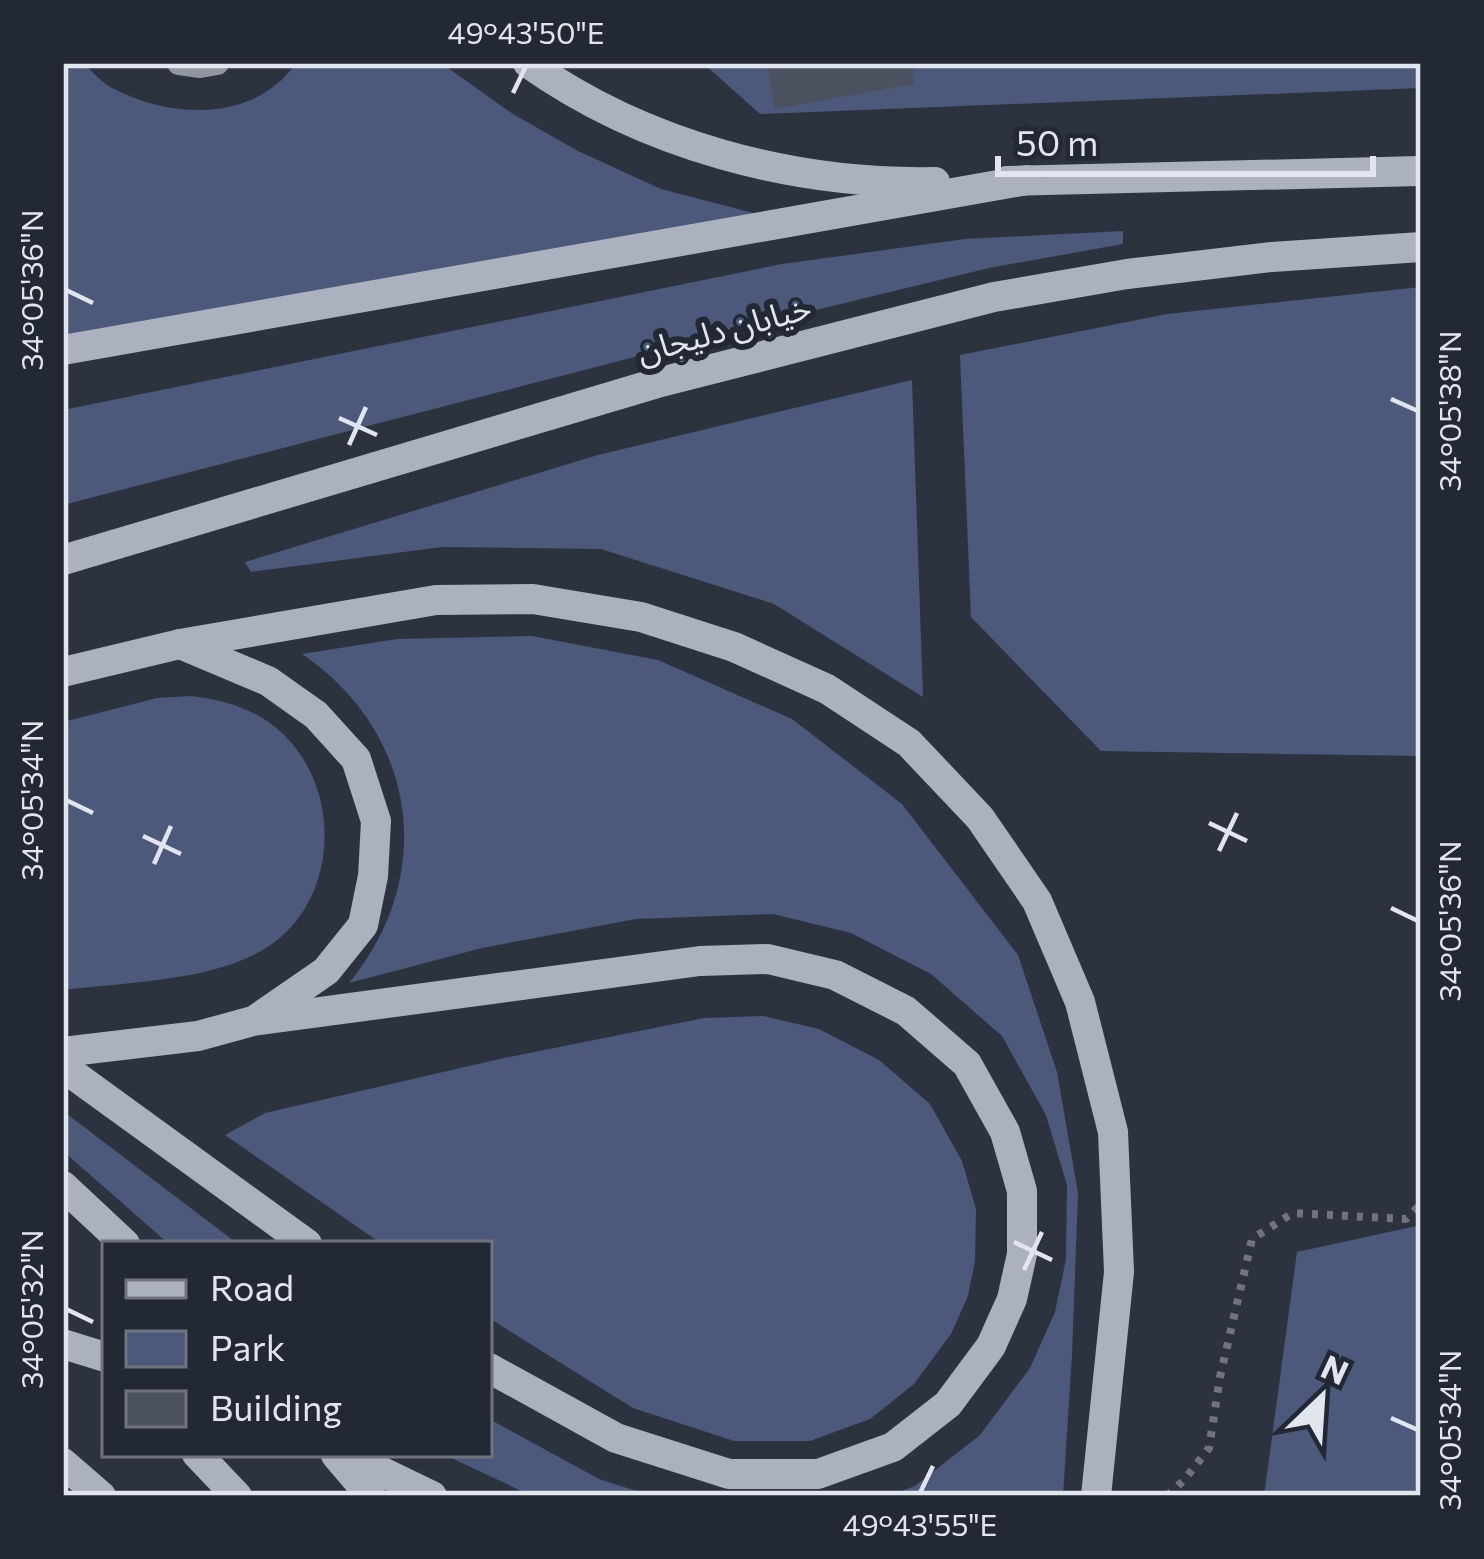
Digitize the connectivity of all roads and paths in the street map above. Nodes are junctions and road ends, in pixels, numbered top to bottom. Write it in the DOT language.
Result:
graph roads {
  1 [pos="178,63"];
  2 [pos="217,63"];
  3 [pos="528,63"];
  4 [pos="1421,171"];
  5 [pos="1027,180"];
  6 [pos="1421,247"];
  7 [pos="63,350"];
  8 [pos="63,560"];
  9 [pos="180,644"];
  10 [pos="63,672"];
  11 [pos="253,1021"];
  12 [pos="63,1052"];
  13 [pos="63,1067"];
  14 [pos="63,1186"];
  15 [pos="1421,1204"];
  16 [pos="122,1241"];
  17 [pos="303,1241"];
  18 [pos="63,1324"];
  19 [pos="63,1343"];
  20 [pos="102,1357"];
  21 [pos="102,1359"];
  22 [pos="492,1370"];
  23 [pos="200,1457"];
  24 [pos="338,1457"];
  25 [pos="351,1457"];
  26 [pos="63,1463"];
  27 [pos="101,1496"];
  28 [pos="237,1496"];
  29 [pos="371,1496"];
  30 [pos="432,1496"];
  31 [pos="1096,1496"];
  32 [pos="1167,1496"];
  1 -- 2 [label="street"];
  3 -- 5 [label="main road"];
  4 -- 5 [label="main road"];
  5 -- 7 [label="main road"];
  6 -- 8 [label="main road, خیابان دلیجان"];
  9 -- 10 [label="main road"];
  9 -- 11 [label="main road"];
  9 -- 31 [label="main road"];
  11 -- 12 [label="main road"];
  11 -- 22 [label="main road"];
  13 -- 17 [label="main road"];
  14 -- 16 [label="main road"];
  15 -- 32 [label="path"];
  18 -- 20 [label="main road"];
  19 -- 21 [label="main road, bridge"];
  23 -- 28 [label="main road"];
  24 -- 29 [label="main road"];
  25 -- 30 [label="main road"];
  26 -- 27 [label="main road"];
}
